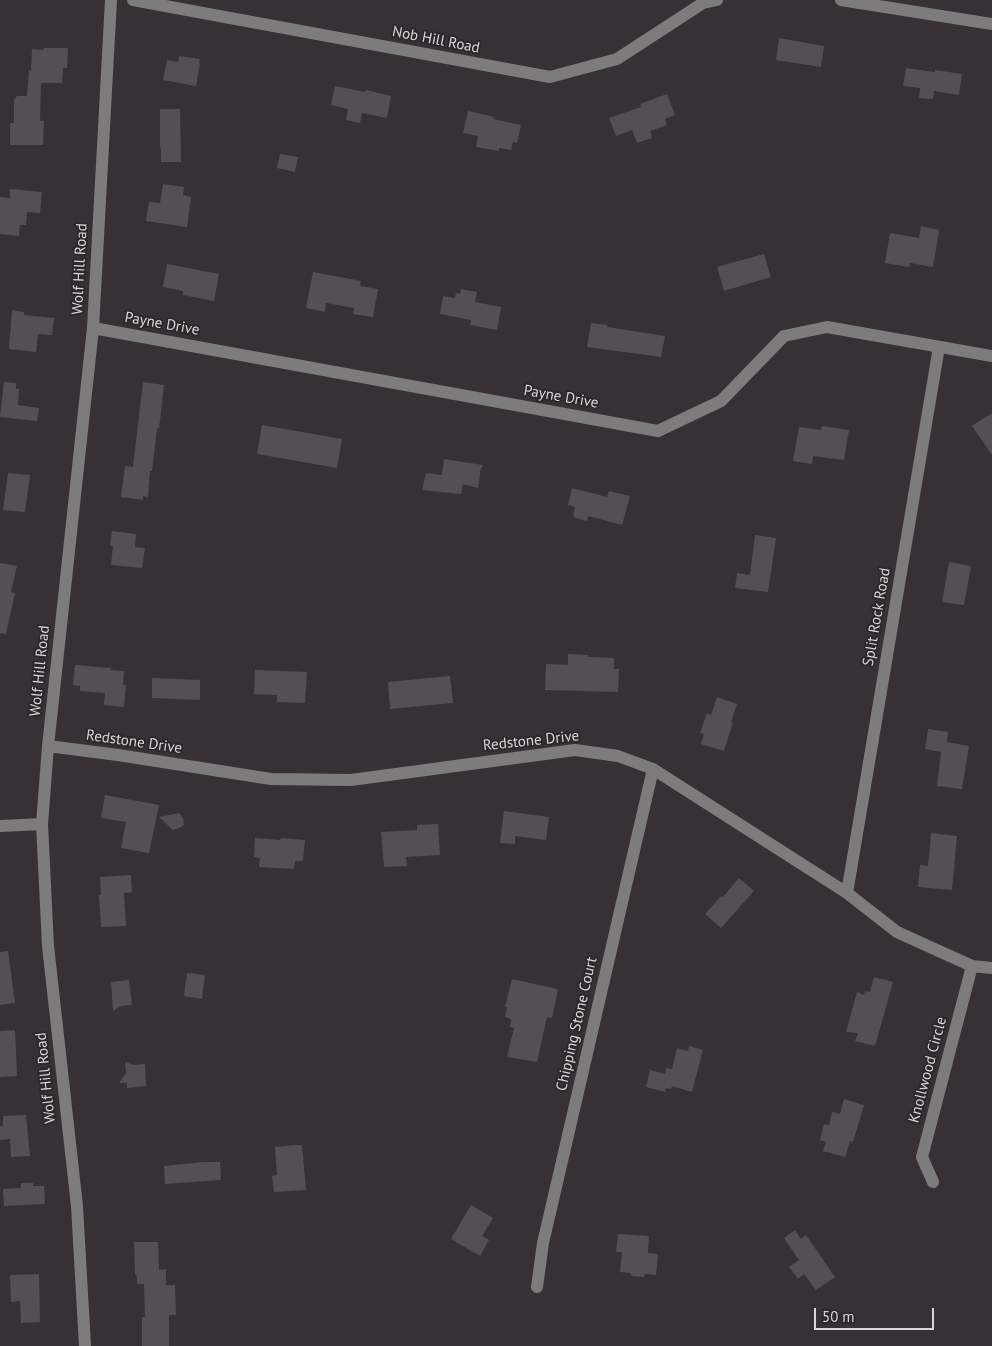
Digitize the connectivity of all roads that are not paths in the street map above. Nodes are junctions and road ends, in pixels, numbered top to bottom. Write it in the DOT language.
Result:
graph roads {
  1 [pos="111,0"];
  2 [pos="133,0"];
  3 [pos="717,0"];
  4 [pos="841,0"];
  5 [pos="992,24"];
  6 [pos="93,328"];
  7 [pos="939,347"];
  8 [pos="992,356"];
  9 [pos="48,746"];
  10 [pos="653,770"];
  11 [pos="42,824"];
  12 [pos="0,826"];
  13 [pos="847,893"];
  14 [pos="972,966"];
  15 [pos="992,968"];
  16 [pos="933,1182"];
  17 [pos="537,1287"];
  18 [pos="84,1346"];
  1 -- 6 [label="street, Wolf Hill Road"];
  2 -- 3 [label="street, Nob Hill Road"];
  4 -- 5 [label="street"];
  6 -- 7 [label="street, Payne Drive"];
  6 -- 9 [label="street, Wolf Hill Road"];
  7 -- 8 [label="street, Payne Drive"];
  7 -- 13 [label="street, Split Rock Road"];
  9 -- 10 [label="street, Redstone Drive"];
  9 -- 11 [label="street, Wolf Hill Road"];
  10 -- 13 [label="street, Redstone Drive"];
  10 -- 17 [label="street, Chipping Stone Court"];
  11 -- 12 [label="street"];
  11 -- 18 [label="street, Wolf Hill Road"];
  13 -- 14 [label="street, Redstone Drive"];
  14 -- 15 [label="street, Redstone Drive"];
  14 -- 16 [label="street, Knollwood Circle"];
}
